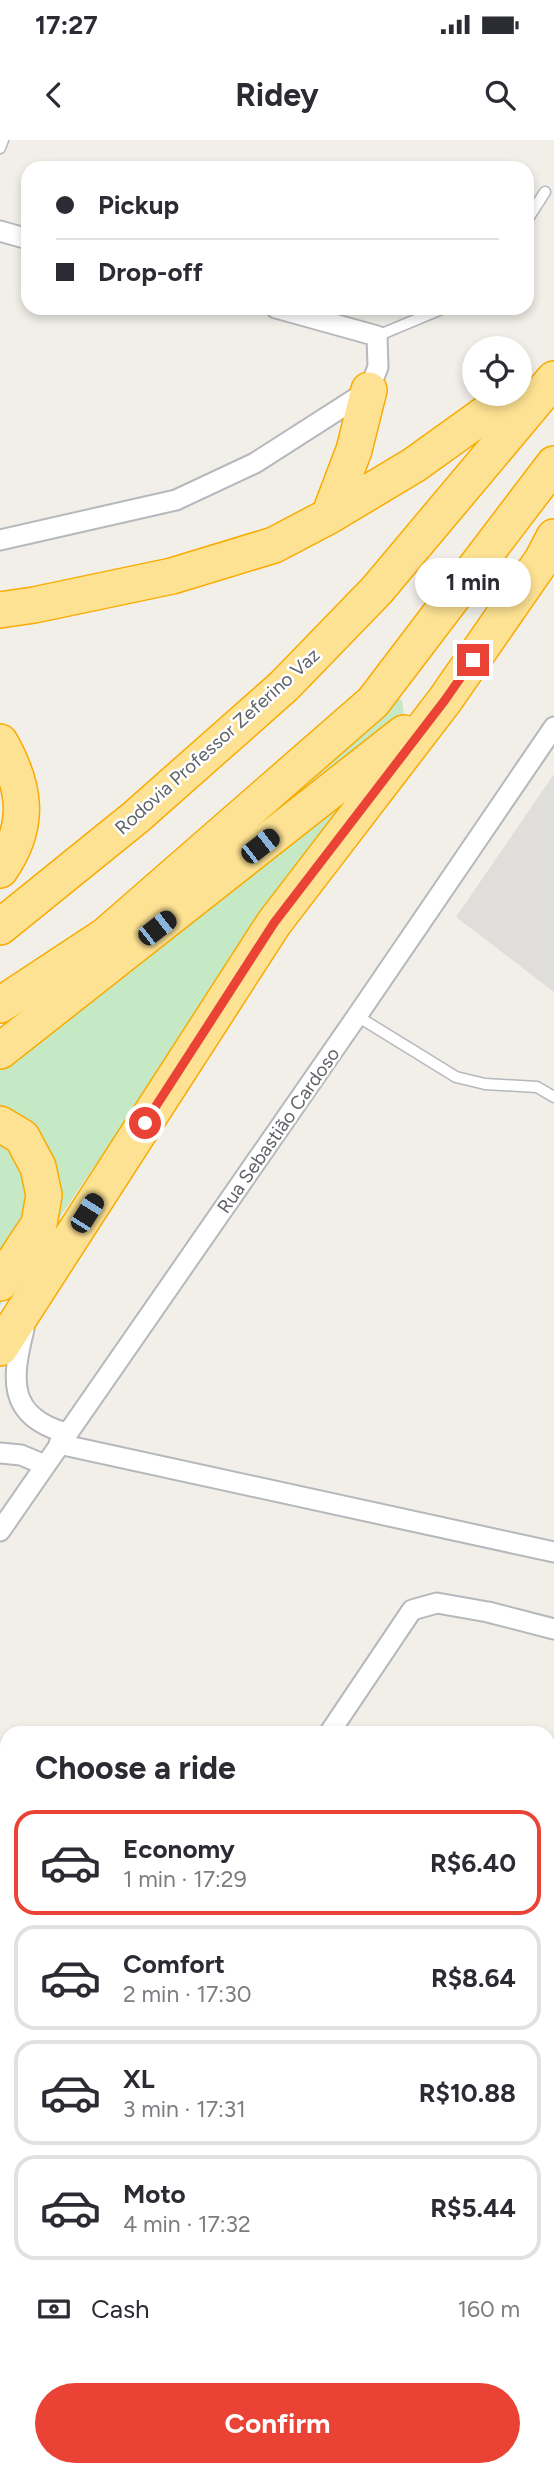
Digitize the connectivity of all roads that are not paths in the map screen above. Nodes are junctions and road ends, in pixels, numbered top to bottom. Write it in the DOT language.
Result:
graph roads {
  1 [pos="3,140"];
  2 [pos="0,148"];
  3 [pos="545,192"];
  4 [pos="534,209"];
  5 [pos="0,231"];
  6 [pos="21,237"];
  7 [pos="301,315"];
  8 [pos="427,315"];
  9 [pos="377,336"];
  10 [pos="554,366"];
  11 [pos="554,379"];
  12 [pos="532,381"];
  13 [pos="369,390"];
  14 [pos="496,406"];
  15 [pos="554,464"];
  16 [pos="329,516"];
  17 [pos="554,537"];
  18 [pos="0,540"];
  19 [pos="0,610"];
  20 [pos="445,700"];
  21 [pos="554,727"];
  22 [pos="0,742"];
  23 [pos="0,870"];
  24 [pos="0,927"];
  25 [pos="0,1005"];
  26 [pos="357,1016"];
  27 [pos="0,1051"];
  28 [pos="554,1097"];
  29 [pos="0,1124"];
  30 [pos="0,1283"];
  31 [pos="29,1304"];
  32 [pos="0,1348"];
  33 [pos="63,1439"];
  34 [pos="0,1452"];
  35 [pos="45,1465"];
  36 [pos="0,1531"];
  37 [pos="554,1552"];
  38 [pos="554,1629"];
  39 [pos="334,1726"];
  1 -- 2 [label="lane"];
  3 -- 4 [label="lane"];
  5 -- 6 [label="street"];
  7 -- 9 [label="street"];
  8 -- 9 [label="lane"];
  9 -- 13 [label="street"];
  10 -- 12 [label="highway"];
  11 -- 24 [label="highway, Rodovia Professor Zeferino Vaz"];
  13 -- 16 [label="highway"];
  13 -- 18 [label="street"];
  14 -- 16 [label="highway"];
  15 -- 25 [label="highway"];
  16 -- 19 [label="highway"];
  17 -- 20 [label="highway"];
  20 -- 27 [label="highway"];
  20 -- 31 [label="highway"];
  21 -- 26 [label="street, Rua Sebastião Cardoso"];
  22 -- 23 [label="highway"];
  26 -- 28 [label="lane"];
  26 -- 33 [label="street, Rua Sebastião Cardoso"];
  29 -- 30 [label="highway"];
  31 -- 32 [label="highway"];
  31 -- 33 [label="street"];
  33 -- 35 [label="street, Rua Sebastião Cardoso"];
  33 -- 37 [label="street"];
  34 -- 35 [label="street"];
  35 -- 36 [label="street, Rua Sebastião Cardoso"];
  38 -- 39 [label="street"];
}
